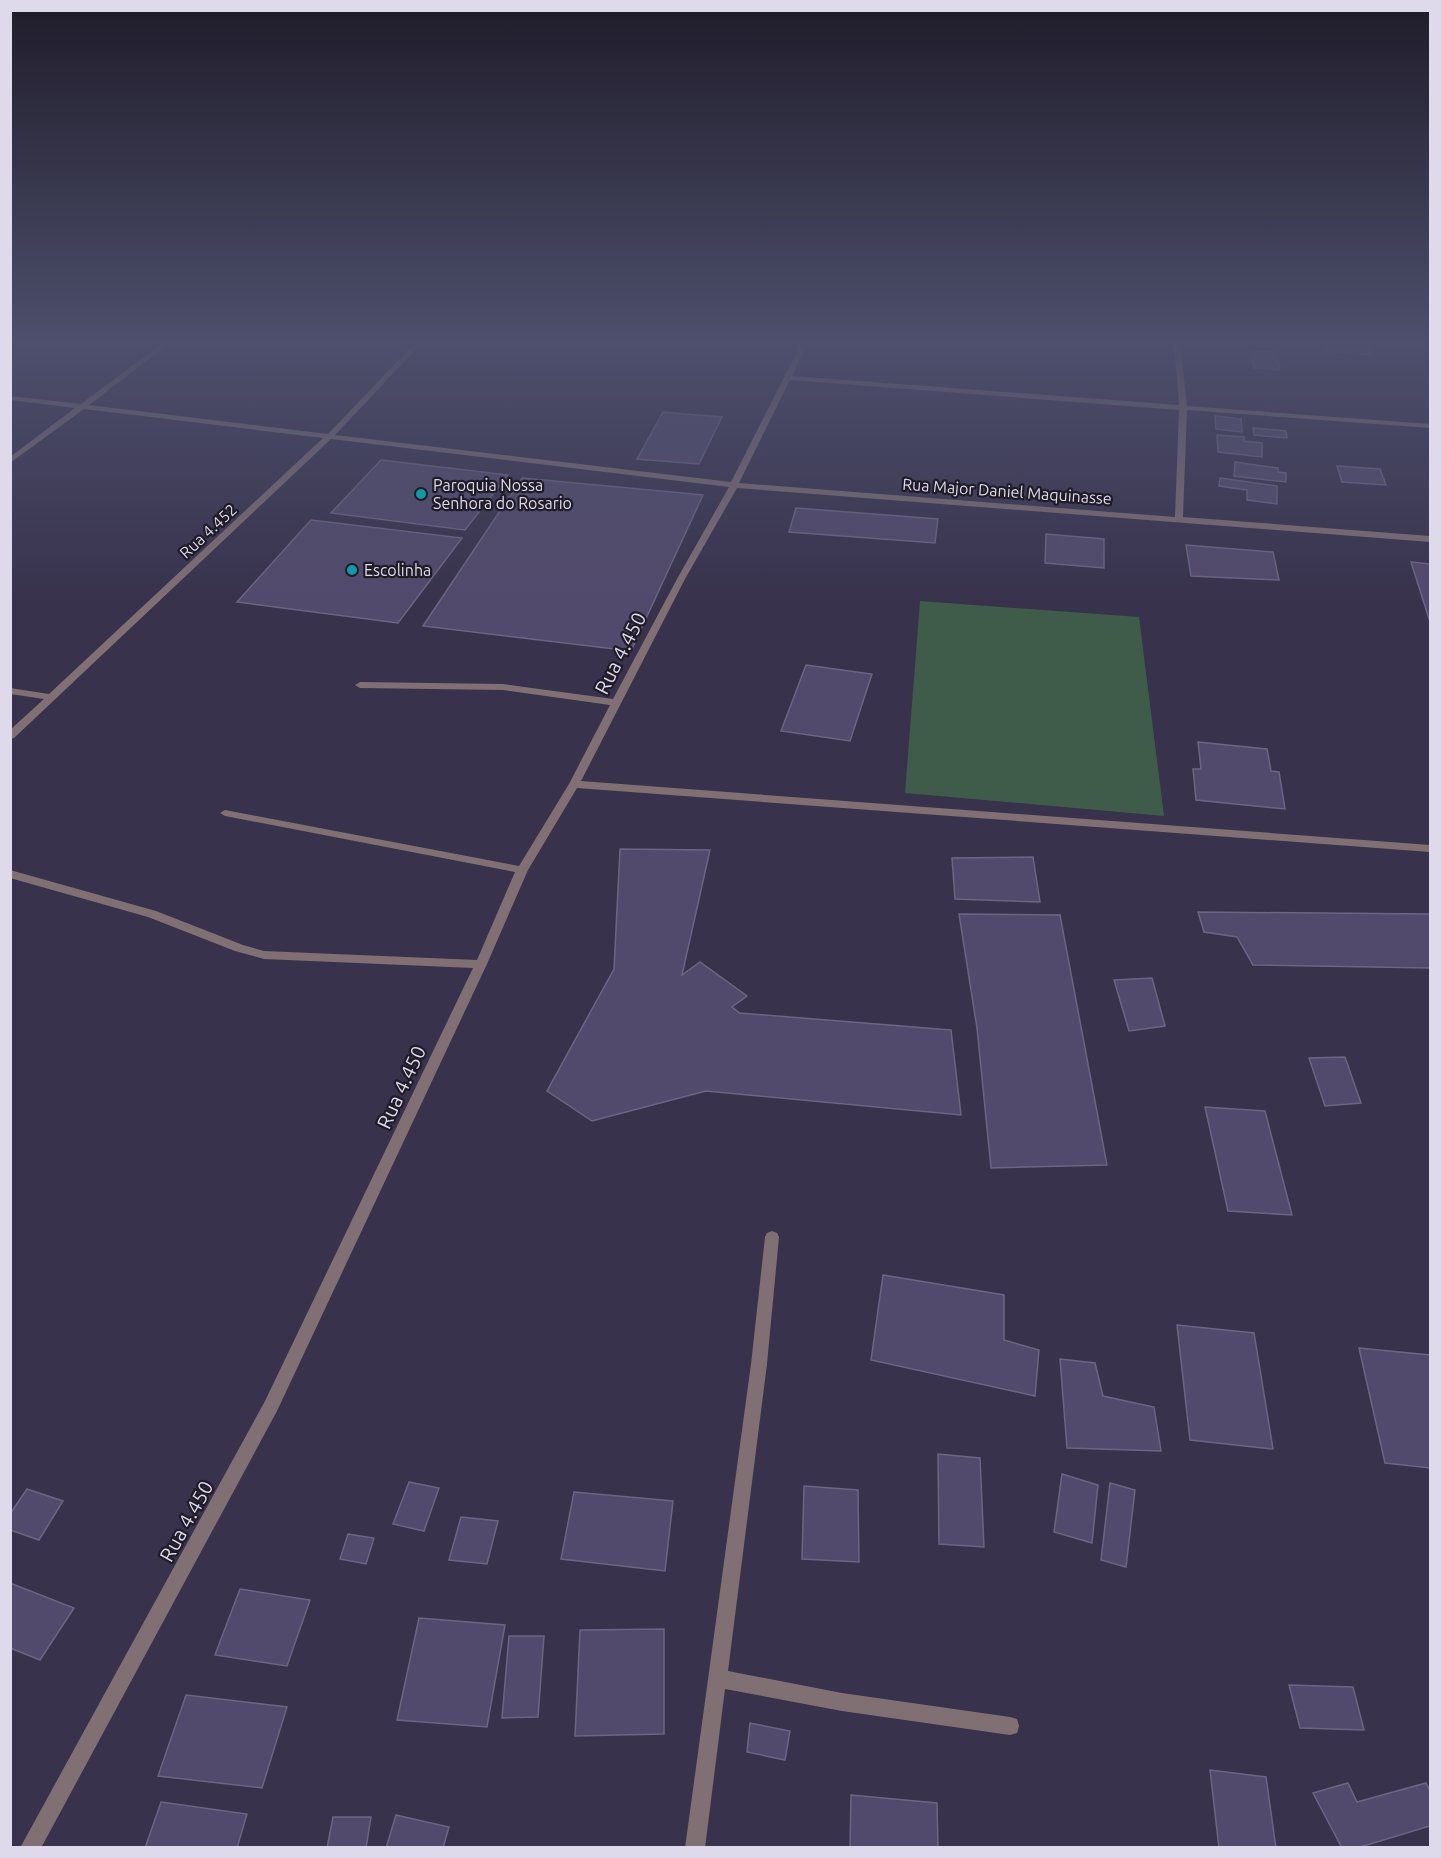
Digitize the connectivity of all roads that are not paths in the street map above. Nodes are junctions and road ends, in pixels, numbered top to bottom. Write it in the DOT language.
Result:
graph roads {
  1 [pos="52,429"];
  2 [pos="272,429"];
  3 [pos="337,429"];
  4 [pos="761,429"];
  5 [pos="1182,429"];
  6 [pos="330,436"];
  7 [pos="10,461"];
  8 [pos="734,485"];
  9 [pos="1179,519"];
  10 [pos="1431,539"];
  11 [pos="360,685"];
  12 [pos="10,691"];
  13 [pos="50,697"];
  14 [pos="616,703"];
  15 [pos="10,736"];
  16 [pos="574,784"];
  17 [pos="225,813"];
  18 [pos="1431,849"];
  19 [pos="522,870"];
  20 [pos="10,874"];
  21 [pos="481,964"];
  22 [pos="772,1237"];
  23 [pos="718,1678"];
  24 [pos="1010,1726"];
  25 [pos="30,1848"];
  26 [pos="695,1848"];
  1 -- 7 [label="street"];
  2 -- 6 [label="street, Rua Major Daniel Maquinasse"];
  3 -- 6 [label="street, Rua 4.452"];
  4 -- 8 [label="street, Rua 4.450"];
  5 -- 9 [label="street"];
  6 -- 8 [label="street, Rua Major Daniel Maquinasse"];
  6 -- 13 [label="street, Rua 4.452"];
  8 -- 9 [label="street, Rua Major Daniel Maquinasse"];
  8 -- 14 [label="street, Rua 4.450"];
  9 -- 10 [label="street, Rua Major Daniel Maquinasse"];
  11 -- 14 [label="street"];
  12 -- 13 [label="street"];
  13 -- 15 [label="street, Rua 4.452"];
  14 -- 16 [label="street, Rua 4.450"];
  16 -- 18 [label="street"];
  16 -- 19 [label="street, Rua 4.450"];
  17 -- 19 [label="street"];
  19 -- 21 [label="street, Rua 4.450"];
  20 -- 21 [label="street"];
  21 -- 25 [label="street, Rua 4.450"];
  22 -- 23 [label="street"];
  23 -- 24 [label="street"];
  23 -- 26 [label="street"];
}
